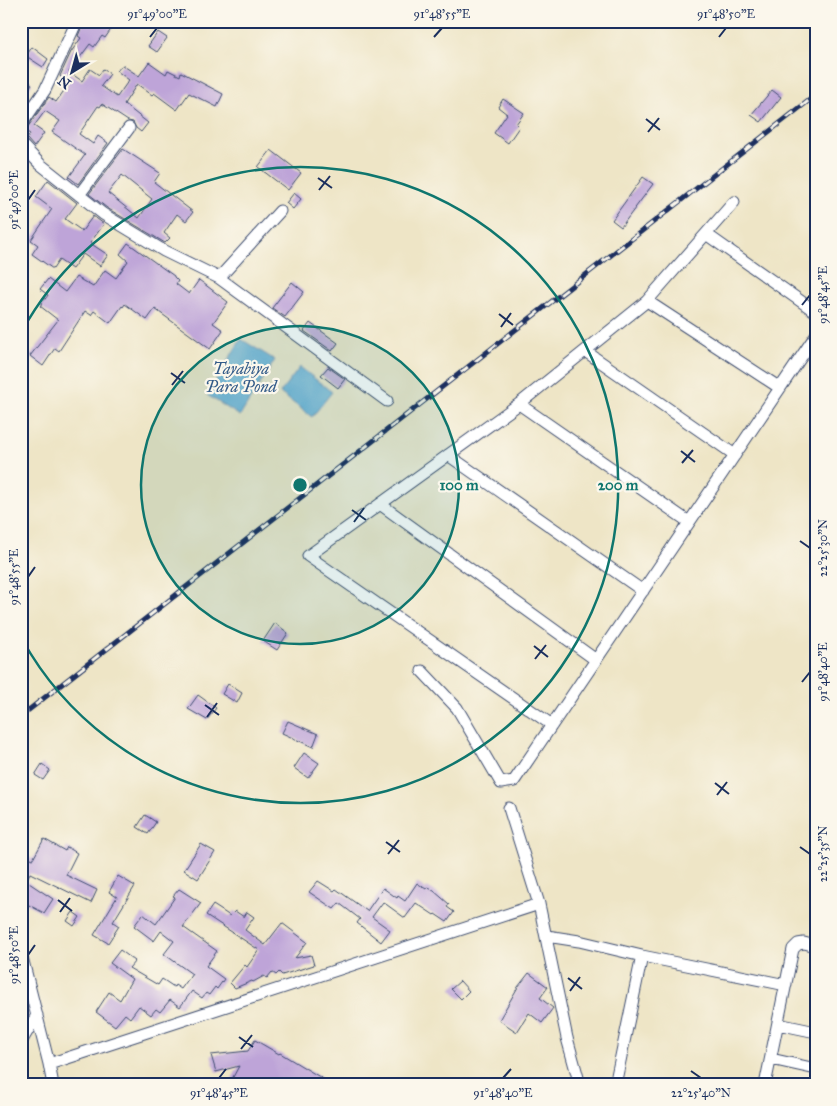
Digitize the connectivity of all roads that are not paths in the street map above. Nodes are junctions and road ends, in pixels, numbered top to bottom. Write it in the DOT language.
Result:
graph roads {
  1 [pos="77,21"];
  2 [pos="21,125"];
  3 [pos="128,128"];
  4 [pos="21,144"];
  5 [pos="79,195"];
  6 [pos="734,202"];
  7 [pos="280,211"];
  8 [pos="706,234"];
  9 [pos="220,278"];
  10 [pos="647,301"];
  11 [pos="816,312"];
  12 [pos="816,335"];
  13 [pos="585,351"];
  14 [pos="780,388"];
  15 [pos="387,401"];
  16 [pos="519,404"];
  17 [pos="448,455"];
  18 [pos="735,455"];
  19 [pos="380,504"];
  20 [pos="689,522"];
  21 [pos="642,591"];
  22 [pos="596,660"];
  23 [pos="422,671"];
  24 [pos="552,725"];
  25 [pos="509,808"];
  26 [pos="539,904"];
  27 [pos="547,936"];
  28 [pos="816,946"];
  29 [pos="21,953"];
  30 [pos="642,956"];
  31 [pos="23,969"];
  32 [pos="786,986"];
  33 [pos="37,1015"];
  34 [pos="778,1024"];
  35 [pos="816,1032"];
  36 [pos="21,1042"];
  37 [pos="771,1059"];
  38 [pos="49,1064"];
  39 [pos="816,1069"];
  40 [pos="53,1085"];
  41 [pos="580,1085"];
  42 [pos="615,1085"];
  43 [pos="765,1085"];
  1 -- 2 [label="street"];
  3 -- 5 [label="street"];
  4 -- 5 [label="street"];
  5 -- 9 [label="street"];
  6 -- 8 [label="street"];
  7 -- 9 [label="street"];
  8 -- 10 [label="street"];
  8 -- 11 [label="street"];
  9 -- 15 [label="street"];
  10 -- 13 [label="street"];
  10 -- 14 [label="street"];
  12 -- 14 [label="street"];
  13 -- 16 [label="street"];
  13 -- 18 [label="street"];
  14 -- 18 [label="street"];
  16 -- 17 [label="street"];
  16 -- 20 [label="street"];
  17 -- 19 [label="street"];
  17 -- 21 [label="street"];
  18 -- 20 [label="street"];
  19 -- 22 [label="street"];
  19 -- 24 [label="street"];
  20 -- 21 [label="street"];
  21 -- 22 [label="street"];
  22 -- 24 [label="street"];
  23 -- 24 [label="street"];
  25 -- 26 [label="street"];
  26 -- 27 [label="street"];
  26 -- 38 [label="street"];
  27 -- 30 [label="street"];
  27 -- 41 [label="street"];
  28 -- 32 [label="street"];
  29 -- 31 [label="street"];
  30 -- 32 [label="street"];
  30 -- 42 [label="street"];
  31 -- 33 [label="street"];
  32 -- 34 [label="street"];
  33 -- 36 [label="street"];
  33 -- 38 [label="street"];
  34 -- 35 [label="street"];
  34 -- 37 [label="street"];
  37 -- 39 [label="street"];
  37 -- 43 [label="street"];
  38 -- 40 [label="street"];
}
